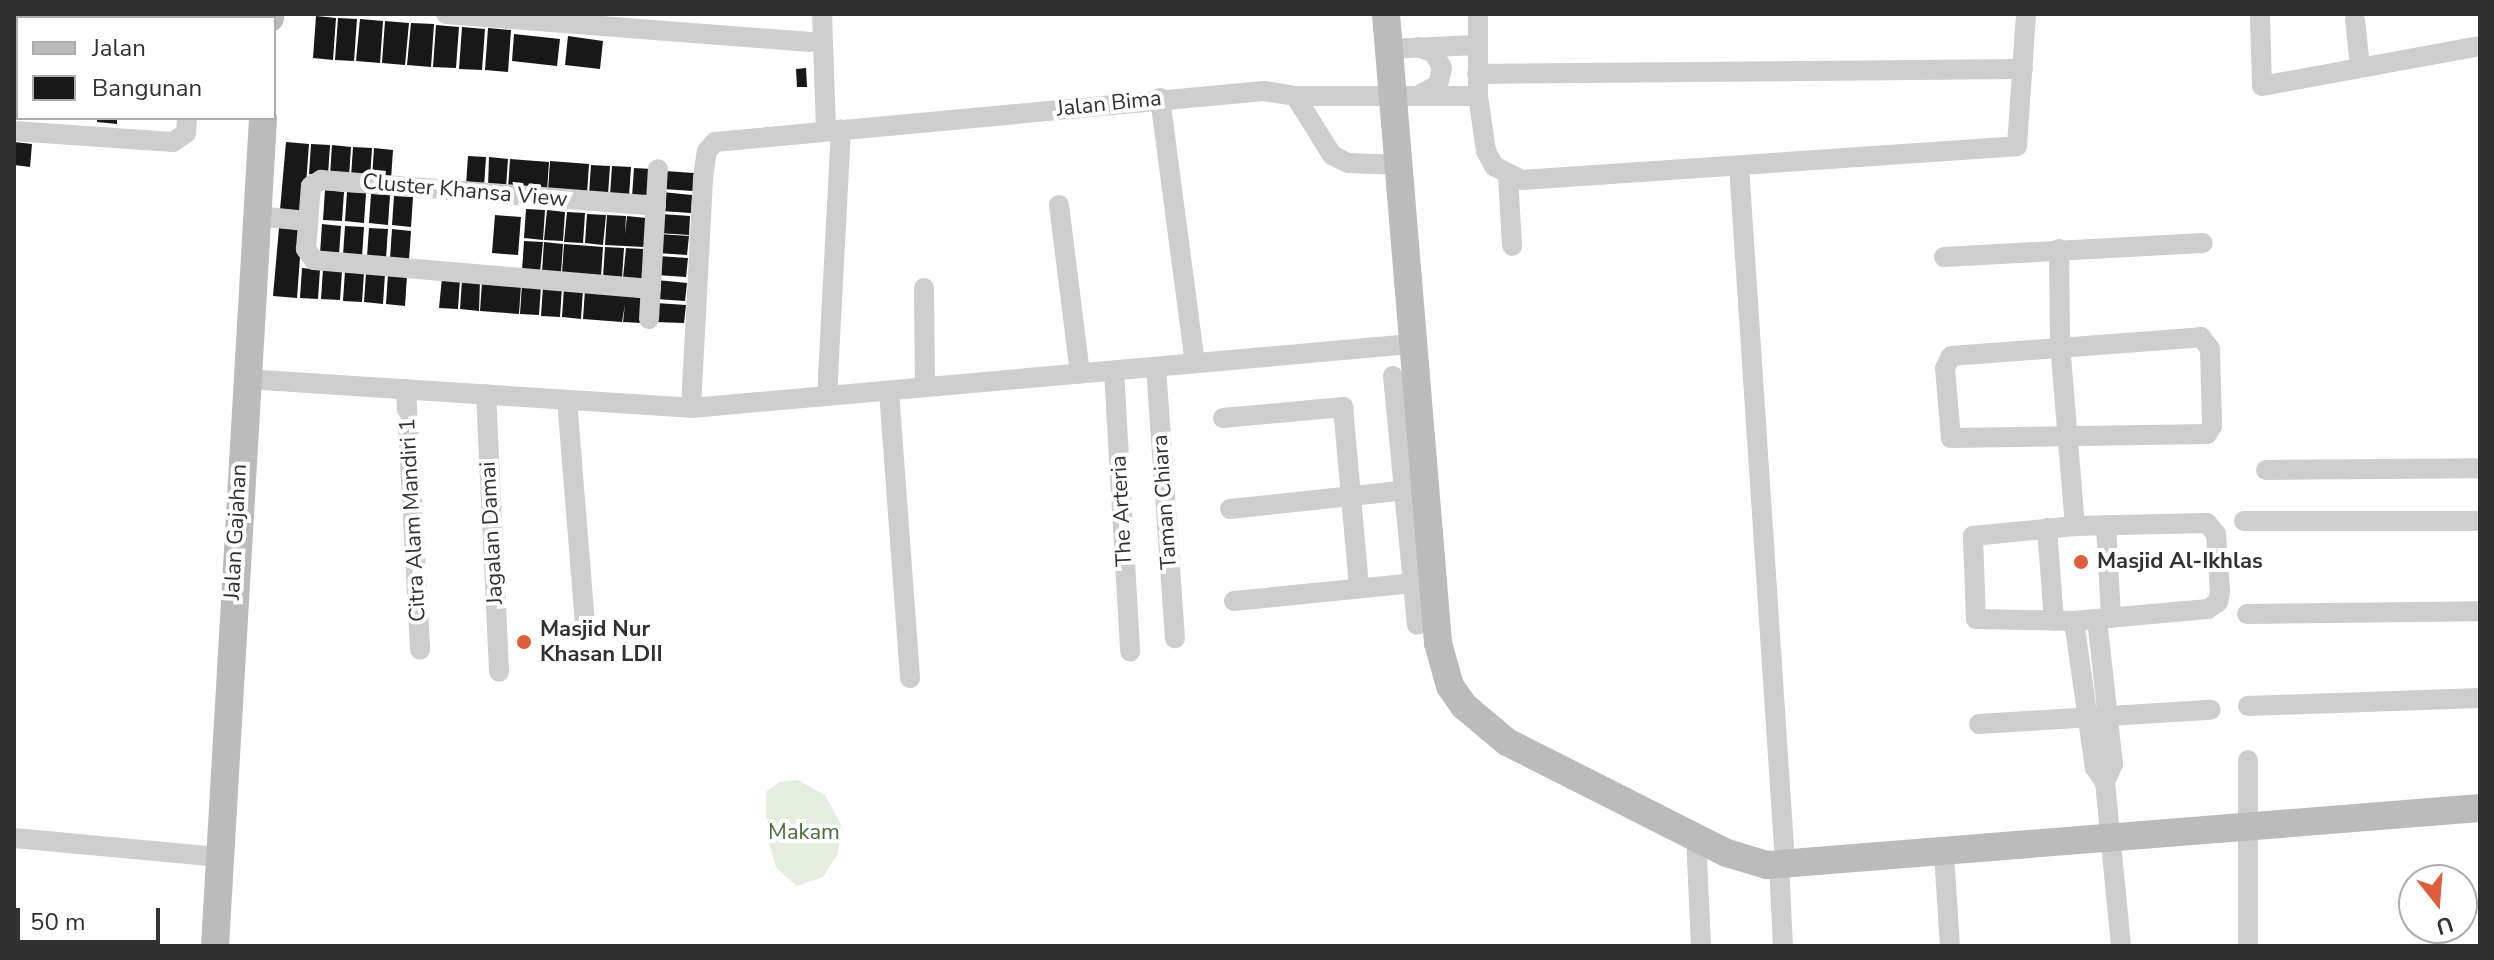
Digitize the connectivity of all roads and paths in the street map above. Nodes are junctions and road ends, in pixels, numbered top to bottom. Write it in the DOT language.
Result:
graph roads {
  1 [pos="29,14"];
  2 [pos="446,14"];
  3 [pos="822,14"];
  4 [pos="1386,14"];
  5 [pos="1478,14"];
  6 [pos="2026,14"];
  7 [pos="66,16"];
  8 [pos="2260,17"];
  9 [pos="2355,20"];
  10 [pos="810,42"];
  11 [pos="1476,45"];
  12 [pos="2480,46"];
  13 [pos="1418,47"];
  14 [pos="1389,49"];
  15 [pos="2360,66"];
  16 [pos="2023,69"];
  17 [pos="1477,74"];
  18 [pos="1295,96"];
  19 [pos="1405,96"];
  20 [pos="1478,96"];
  21 [pos="1160,98"];
  22 [pos="187,120"];
  23 [pos="263,120"];
  24 [pos="834,130"];
  25 [pos="14,131"];
  26 [pos="1400,165"];
  27 [pos="1739,166"];
  28 [pos="658,169"];
  29 [pos="1508,176"];
  30 [pos="1059,205"];
  31 [pos="656,206"];
  32 [pos="257,216"];
  33 [pos="307,221"];
  34 [pos="2203,243"];
  35 [pos="1512,246"];
  36 [pos="2059,249"];
  37 [pos="1944,257"];
  38 [pos="924,288"];
  39 [pos="651,289"];
  40 [pos="649,319"];
  41 [pos="1411,344"];
  42 [pos="2060,344"];
  43 [pos="1195,363"];
  44 [pos="1156,367"];
  45 [pos="1114,371"];
  46 [pos="1080,374"];
  47 [pos="1393,376"];
  48 [pos="245,379"];
  49 [pos="925,387"];
  50 [pos="406,389"];
  51 [pos="889,391"];
  52 [pos="486,394"];
  53 [pos="827,396"];
  54 [pos="567,400"];
  55 [pos="691,408"];
  56 [pos="1223,418"];
  57 [pos="2068,439"];
  58 [pos="2480,468"];
  59 [pos="2266,470"];
  60 [pos="1414,490"];
  61 [pos="1351,496"];
  62 [pos="1230,509"];
  63 [pos="2244,521"];
  64 [pos="2480,521"];
  65 [pos="2106,525"];
  66 [pos="2075,526"];
  67 [pos="2047,528"];
  68 [pos="1413,583"];
  69 [pos="1359,588"];
  70 [pos="1234,601"];
  71 [pos="2480,611"];
  72 [pos="2247,614"];
  73 [pos="2104,618"];
  74 [pos="2064,621"];
  75 [pos="1417,625"];
  76 [pos="585,626"];
  77 [pos="1175,638"];
  78 [pos="420,650"];
  79 [pos="1130,652"];
  80 [pos="499,672"];
  81 [pos="910,678"];
  82 [pos="2480,698"];
  83 [pos="2248,706"];
  84 [pos="2211,710"];
  85 [pos="2096,718"];
  86 [pos="1979,724"];
  87 [pos="2248,760"];
  88 [pos="2480,808"];
  89 [pos="2248,827"];
  90 [pos="1696,836"];
  91 [pos="2112,836"];
  92 [pos="14,838"];
  93 [pos="1944,854"];
  94 [pos="1782,856"];
  95 [pos="220,857"];
  96 [pos="215,946"];
  97 [pos="1701,946"];
  98 [pos="1783,946"];
  99 [pos="1950,946"];
  100 [pos="2121,946"];
  101 [pos="2248,946"];
  1 -- 7 [label="street"];
  2 -- 10 [label="street"];
  3 -- 24 [label="street"];
  4 -- 14 [label="street"];
  5 -- 11 [label="street"];
  6 -- 16 [label="street"];
  8 -- 15 [label="street"];
  9 -- 15 [label="street"];
  11 -- 13 [label="street"];
  11 -- 17 [label="street"];
  12 -- 15 [label="street"];
  13 -- 14 [label="street"];
  13 -- 19 [label="street"];
  14 -- 19 [label="street"];
  16 -- 17 [label="street"];
  16 -- 27 [label="street"];
  17 -- 20 [label="street"];
  18 -- 19 [label="street, Jalan Bima"];
  18 -- 21 [label="street, Jalan Bima"];
  18 -- 26 [label="street"];
  19 -- 20 [label="street, Jalan Bima"];
  19 -- 26 [label="street"];
  20 -- 29 [label="street"];
  21 -- 24 [label="street, Jalan Bima"];
  21 -- 43 [label="street"];
  22 -- 25 [label="street"];
  23 -- 32 [label="street, Jalan Gajahan"];
  24 -- 53 [label="street"];
  24 -- 55 [label="street, Jalan Bima"];
  26 -- 41 [label="street"];
  27 -- 29 [label="street"];
  27 -- 94 [label="street"];
  28 -- 31 [label="street"];
  29 -- 35 [label="street"];
  30 -- 46 [label="street"];
  31 -- 33 [label="street, Cluster Khansa View"];
  31 -- 39 [label="street"];
  32 -- 33 [label="street"];
  32 -- 48 [label="street, Jalan Gajahan"];
  33 -- 39 [label="street, Cluster Khansa View"];
  34 -- 36 [label="street"];
  36 -- 37 [label="street"];
  36 -- 42 [label="street"];
  38 -- 49 [label="street"];
  39 -- 40 [label="street"];
  41 -- 43 [label="street"];
  41 -- 60 [label="street"];
  42 -- 57 [label="street"];
  42 -- 57 [label="street"];
  42 -- 57 [label="street"];
  43 -- 44 [label="street"];
  44 -- 45 [label="street"];
  44 -- 77 [label="street, Taman Chiara"];
  45 -- 46 [label="street"];
  45 -- 79 [label="street, The Arteria"];
  46 -- 49 [label="street"];
  47 -- 60 [label="street"];
  48 -- 50 [label="street"];
  48 -- 95 [label="street, Jalan Gajahan"];
  49 -- 51 [label="street"];
  50 -- 52 [label="street"];
  50 -- 78 [label="street, Citra Alam Mandiri 1"];
  51 -- 53 [label="street"];
  51 -- 81 [label="street"];
  52 -- 54 [label="street"];
  52 -- 80 [label="street, Jagalan Damai"];
  53 -- 55 [label="street"];
  54 -- 55 [label="street"];
  54 -- 76 [label="street"];
  56 -- 61 [label="street"];
  57 -- 66 [label="street"];
  58 -- 59 [label="street"];
  60 -- 61 [label="street"];
  60 -- 68 [label="street"];
  60 -- 90 [label="street"];
  61 -- 62 [label="street"];
  61 -- 69 [label="street"];
  63 -- 64 [label="street"];
  65 -- 66 [label="street"];
  65 -- 73 [label="street"];
  65 -- 73 [label="street"];
  66 -- 67 [label="street"];
  67 -- 74 [label="street"];
  67 -- 74 [label="street"];
  68 -- 69 [label="street"];
  68 -- 75 [label="street"];
  69 -- 70 [label="street"];
  71 -- 72 [label="street"];
  73 -- 74 [label="street"];
  73 -- 85 [label="street"];
  74 -- 85 [label="street"];
  82 -- 83 [label="street"];
  84 -- 85 [label="street"];
  85 -- 86 [label="street"];
  85 -- 91 [label="street"];
  87 -- 89 [label="street"];
  88 -- 89 [label="street"];
  89 -- 91 [label="street"];
  89 -- 101 [label="street"];
  90 -- 94 [label="street"];
  90 -- 97 [label="street"];
  91 -- 93 [label="street"];
  91 -- 100 [label="street"];
  92 -- 95 [label="street"];
  93 -- 94 [label="street"];
  93 -- 99 [label="street"];
  94 -- 98 [label="street"];
  95 -- 96 [label="street, Jalan Gajahan"];
}
